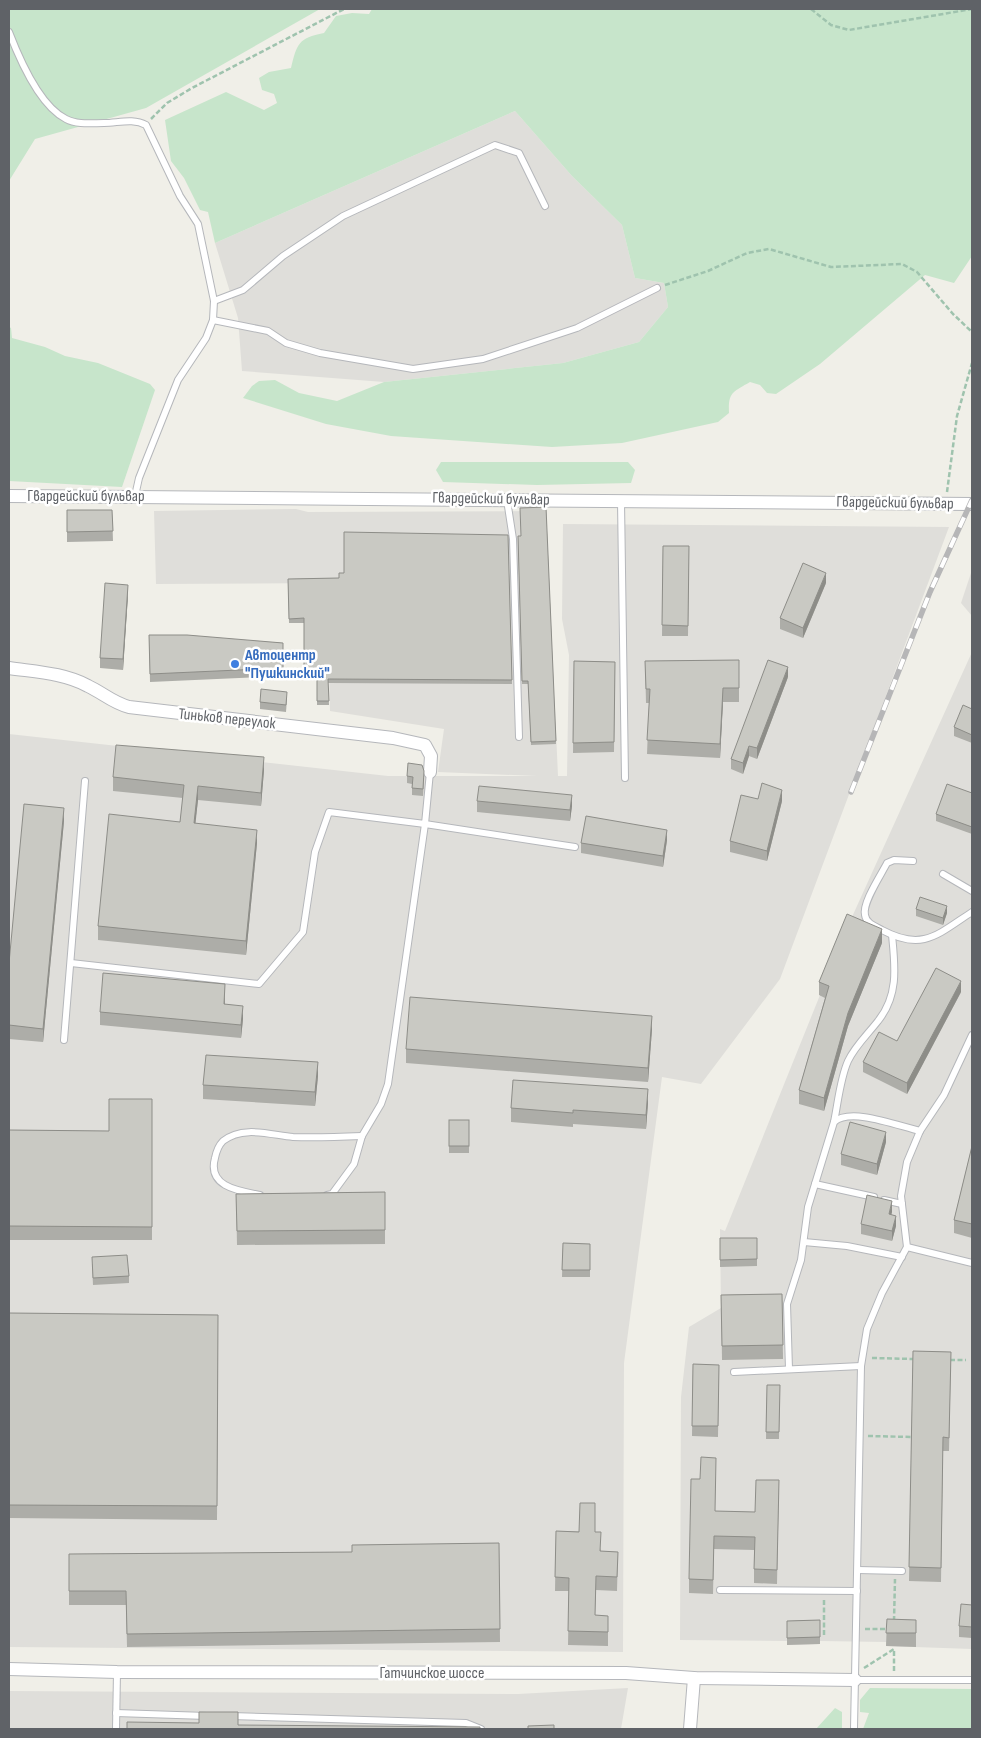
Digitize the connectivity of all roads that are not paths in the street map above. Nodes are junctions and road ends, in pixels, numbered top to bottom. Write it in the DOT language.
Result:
graph roads {
  1 [pos="9,32"];
  2 [pos="546,206"];
  3 [pos="657,288"];
  4 [pos="214,301"];
  5 [pos="213,320"];
  6 [pos="9,496"];
  7 [pos="135,496"];
  8 [pos="507,500"];
  9 [pos="621,501"];
  10 [pos="972,504"];
  11 [pos="9,668"];
  12 [pos="519,737"];
  13 [pos="430,772"];
  14 [pos="625,778"];
  15 [pos="85,781"];
  16 [pos="425,824"];
  17 [pos="575,847"];
  18 [pos="913,861"];
  19 [pos="943,874"];
  20 [pos="972,891"];
  21 [pos="972,912"];
  22 [pos="892,935"];
  23 [pos="72,963"];
  24 [pos="972,1035"];
  25 [pos="64,1040"];
  26 [pos="834,1122"];
  27 [pos="920,1131"];
  28 [pos="362,1136"];
  29 [pos="815,1184"];
  30 [pos="267,1196"];
  31 [pos="317,1198"];
  32 [pos="902,1204"];
  33 [pos="804,1242"];
  34 [pos="907,1247"];
  35 [pos="902,1257"];
  36 [pos="972,1263"];
  37 [pos="861,1366"];
  38 [pos="789,1369"];
  39 [pos="734,1372"];
  40 [pos="858,1570"];
  41 [pos="898,1571"];
  42 [pos="720,1590"];
  43 [pos="857,1591"];
  44 [pos="9,1669"];
  45 [pos="117,1672"];
  46 [pos="855,1677"];
  47 [pos="694,1678"];
  48 [pos="972,1680"];
  49 [pos="116,1714"];
  50 [pos="213,1716"];
  51 [pos="223,1716"];
  52 [pos="116,1729"];
  53 [pos="481,1729"];
  54 [pos="690,1729"];
  55 [pos="854,1729"];
  1 -- 4 [label="lane"];
  2 -- 4 [label="lane"];
  3 -- 5 [label="lane"];
  4 -- 5 [label="lane"];
  5 -- 7 [label="lane"];
  6 -- 7 [label="street, Гвардейский бульвар"];
  7 -- 8 [label="street, Гвардейский бульвар"];
  8 -- 9 [label="street, Гвардейский бульвар"];
  8 -- 12 [label="lane"];
  9 -- 10 [label="street, Гвардейский бульвар"];
  9 -- 14 [label="lane"];
  11 -- 13 [label="street, Тиньков переулок"];
  13 -- 16 [label="lane"];
  15 -- 23 [label="lane"];
  16 -- 17 [label="lane"];
  16 -- 23 [label="lane"];
  16 -- 28 [label="lane"];
  18 -- 22 [label="lane"];
  19 -- 20 [label="lane"];
  21 -- 22 [label="lane"];
  22 -- 26 [label="lane"];
  23 -- 25 [label="lane"];
  24 -- 27 [label="lane"];
  26 -- 27 [label="lane"];
  26 -- 29 [label="lane"];
  27 -- 32 [label="lane"];
  28 -- 30 [label="lane"];
  28 -- 31 [label="lane"];
  29 -- 32 [label="lane"];
  29 -- 33 [label="lane"];
  32 -- 34 [label="lane"];
  33 -- 35 [label="lane"];
  33 -- 38 [label="lane"];
  34 -- 35 [label="lane"];
  34 -- 36 [label="lane"];
  35 -- 37 [label="lane"];
  37 -- 38 [label="lane"];
  37 -- 40 [label="lane"];
  38 -- 39 [label="lane"];
  40 -- 41 [label="lane"];
  40 -- 43 [label="lane"];
  42 -- 43 [label="lane"];
  43 -- 46 [label="lane"];
  44 -- 45 [label="street, Гатчинское шоссе"];
  45 -- 47 [label="street, Гатчинское шоссе"];
  45 -- 49 [label="lane"];
  46 -- 47 [label="street, Гатчинское шоссе"];
  46 -- 48 [label="lane"];
  46 -- 55 [label="lane"];
  47 -- 54 [label="street"];
  49 -- 50 [label="lane"];
  49 -- 52 [label="lane"];
  51 -- 53 [label="lane"];
}
